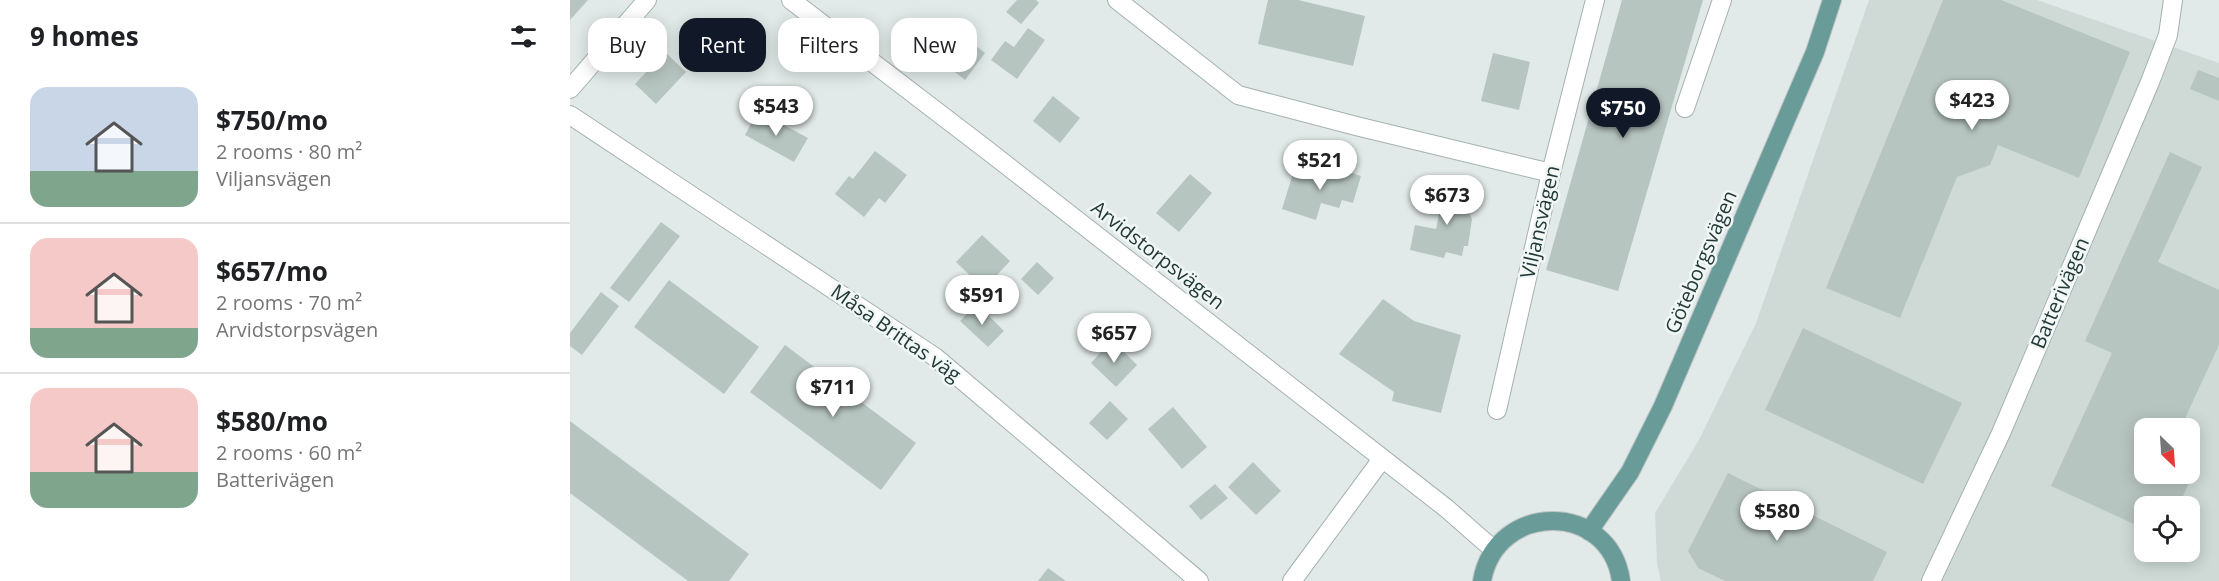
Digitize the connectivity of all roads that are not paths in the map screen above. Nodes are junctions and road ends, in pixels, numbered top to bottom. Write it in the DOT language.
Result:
graph roads {
  1 [pos="647,0"];
  2 [pos="791,0"];
  3 [pos="1117,0"];
  4 [pos="1595,0"];
  5 [pos="1722,0"];
  6 [pos="1832,0"];
  7 [pos="2174,0"];
  8 [pos="570,89"];
  9 [pos="1685,108"];
  10 [pos="570,115"];
  11 [pos="1551,173"];
  12 [pos="1497,410"];
  13 [pos="1382,459"];
  14 [pos="1589,531"];
  15 [pos="1494,550"];
  16 [pos="1199,581"];
  17 [pos="1292,581"];
  18 [pos="1482,581"];
  19 [pos="1621,581"];
  20 [pos="1931,581"];
  1 -- 8 [label="street"];
  2 -- 13 [label="street, Arvidstorpsvägen"];
  3 -- 11 [label="street"];
  4 -- 11 [label="street, Viljansvägen"];
  5 -- 9 [label="street"];
  6 -- 14 [label="main road, Göteborgsvägen"];
  7 -- 20 [label="street, Batterivägen"];
  10 -- 16 [label="street, Måsa Brittas väg"];
  11 -- 12 [label="street, Viljansvägen"];
  13 -- 15 [label="street, Arvidstorpsvägen"];
  13 -- 17 [label="street"];
  14 -- 15 [label="main road"];
  14 -- 19 [label="main road"];
  15 -- 18 [label="main road"];
}
